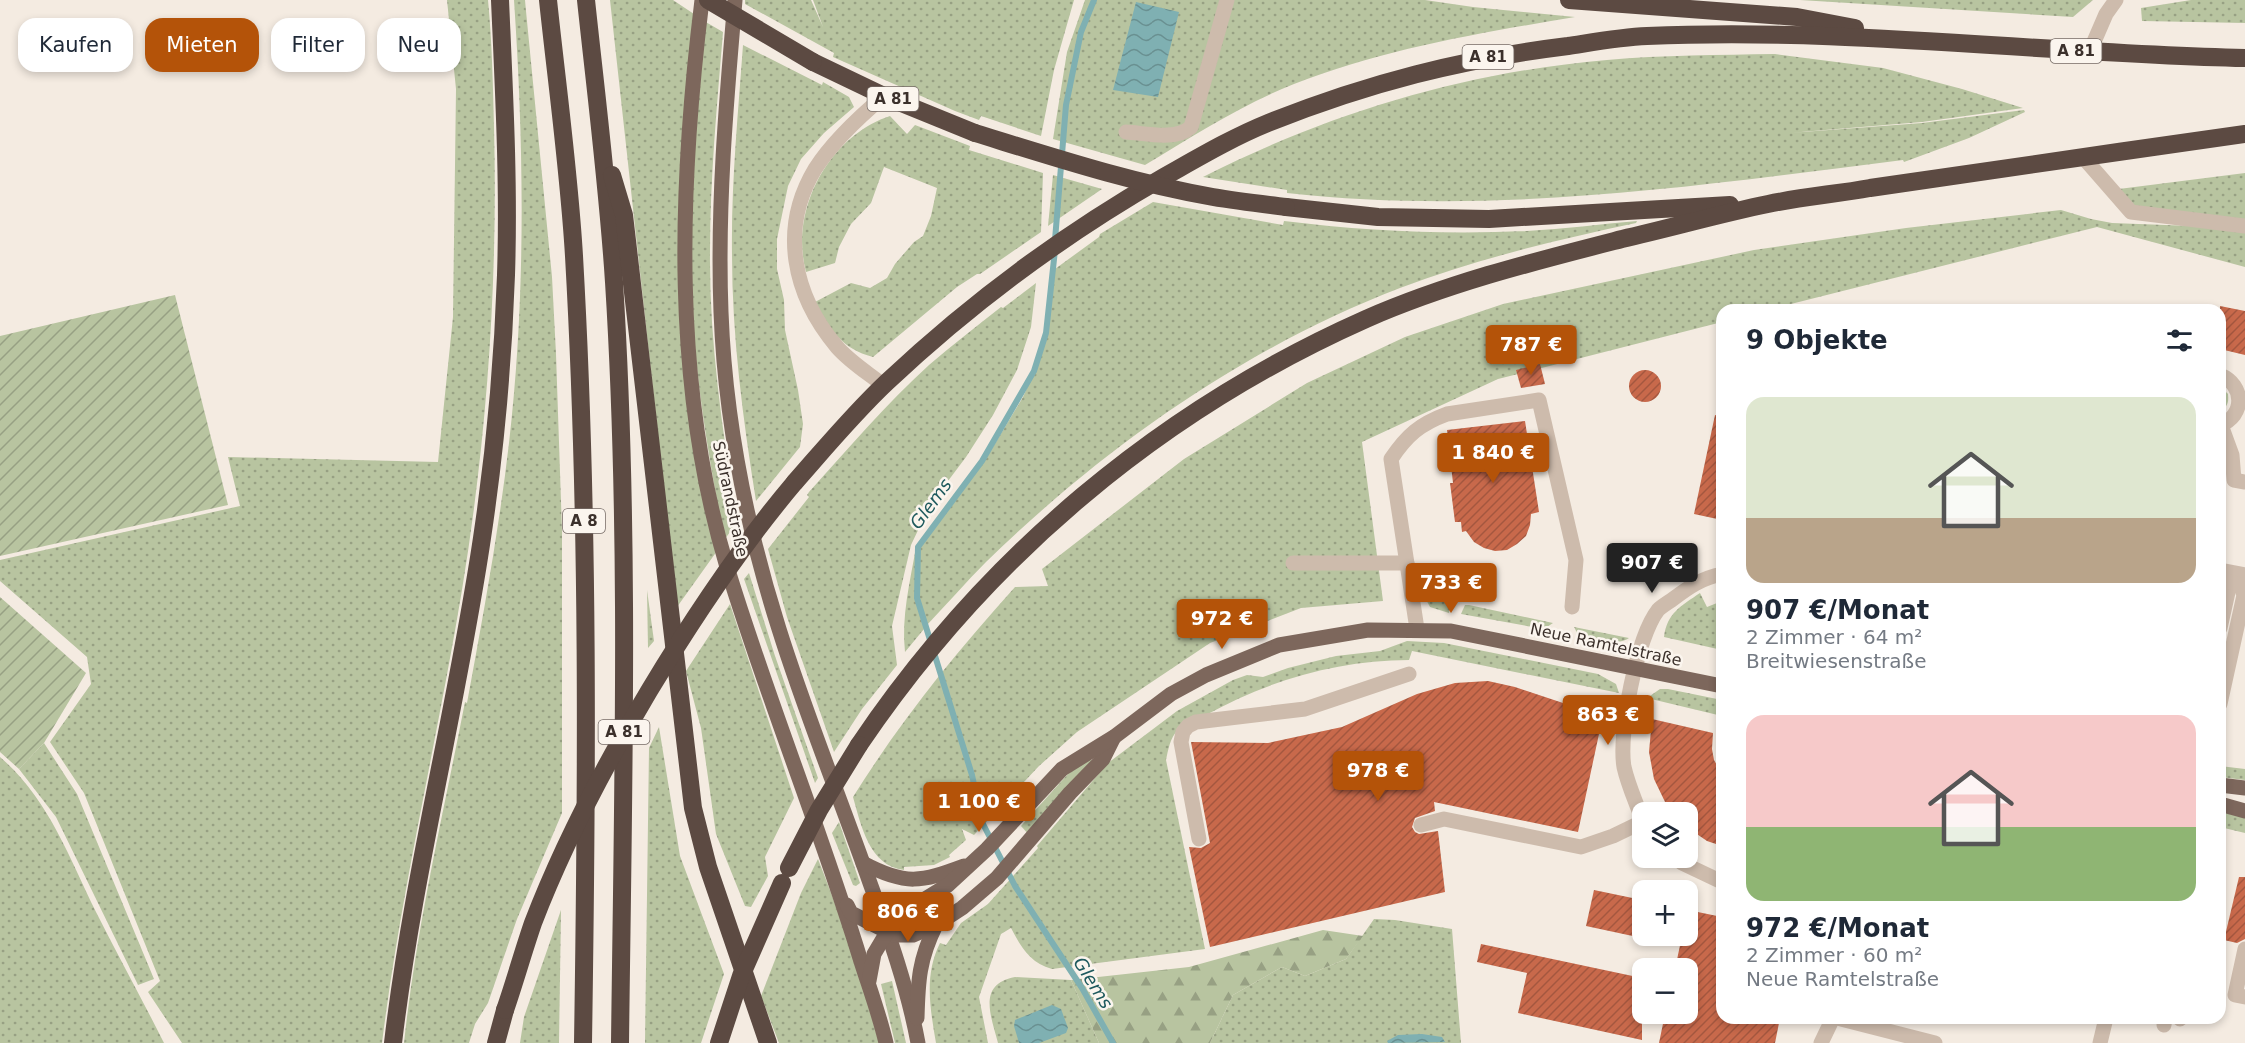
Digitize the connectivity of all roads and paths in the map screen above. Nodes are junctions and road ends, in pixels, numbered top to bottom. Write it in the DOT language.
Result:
graph roads {
  1 [pos="500,0"];
  2 [pos="548,0"];
  3 [pos="586,0"];
  4 [pos="702,0"];
  5 [pos="708,0"];
  6 [pos="735,0"];
  7 [pos="1227,0"];
  8 [pos="1569,0"];
  9 [pos="2116,0"];
  10 [pos="1907,38"];
  11 [pos="2090,51"];
  12 [pos="2245,58"];
  13 [pos="884,96"];
  14 [pos="1126,132"];
  15 [pos="2245,134"];
  16 [pos="601,135"];
  17 [pos="2083,157"];
  18 [pos="1771,203"];
  19 [pos="2245,226"];
  20 [pos="2226,378"];
  21 [pos="883,385"];
  22 [pos="2226,423"];
  23 [pos="2226,439"];
  24 [pos="2245,482"];
  25 [pos="1293,563"];
  26 [pos="1407,563"];
  27 [pos="2245,575"];
  28 [pos="1716,576"];
  29 [pos="2226,577"];
  30 [pos="2226,579"];
  31 [pos="1572,607"];
  32 [pos="1417,629"];
  33 [pos="1635,668"];
  34 [pos="1409,674"];
  35 [pos="2226,677"];
  36 [pos="1716,685"];
  37 [pos="1114,737"];
  38 [pos="2226,786"];
  39 [pos="2245,788"];
  40 [pos="1635,802"];
  41 [pos="2226,806"];
  42 [pos="2245,811"];
  43 [pos="1421,825"];
  44 [pos="1632,826"];
  45 [pos="1199,838"];
  46 [pos="863,863"];
  47 [pos="970,864"];
  48 [pos="1693,868"];
  49 [pos="1716,879"];
  50 [pos="841,894"];
  51 [pos="936,925"];
  52 [pos="887,932"];
  53 [pos="2245,949"];
  54 [pos="868,984"];
  55 [pos="2245,997"];
  56 [pos="1832,1024"];
  57 [pos="1859,1024"];
  58 [pos="2105,1024"];
  59 [pos="918,1041"];
  60 [pos="393,1043"];
  61 [pos="496,1043"];
  62 [pos="583,1043"];
  63 [pos="620,1043"];
  64 [pos="719,1043"];
  65 [pos="768,1043"];
  66 [pos="886,1043"];
  67 [pos="1821,1043"];
  68 [pos="1935,1043"];
  69 [pos="2100,1043"];
  1 -- 60 [label="highway"];
  2 -- 62 [label="highway, A 8"];
  3 -- 16 [label="highway, A 8"];
  4 -- 50 [label="main road, Südrandstraße"];
  5 -- 13 [label="highway, A 81, bridge"];
  6 -- 46 [label="main road, Südrandstraße"];
  7 -- 14 [label="street"];
  8 -- 10 [label="highway"];
  9 -- 11 [label="street"];
  10 -- 11 [label="highway, A 81"];
  10 -- 21 [label="highway, A 81"];
  11 -- 12 [label="highway, A 81"];
  13 -- 18 [label="highway, A 81, bridge"];
  13 -- 21 [label="street"];
  15 -- 17 [label="highway, A 81"];
  16 -- 63 [label="highway, A 8"];
  16 -- 65 [label="highway"];
  17 -- 18 [label="highway, A 81"];
  17 -- 19 [label="street"];
  18 -- 64 [label="highway, A 81, bridge"];
  20 -- 22 [label="street"];
  21 -- 61 [label="highway, A 81, bridge"];
  23 -- 24 [label="street"];
  25 -- 26 [label="street"];
  26 -- 31 [label="street"];
  26 -- 32 [label="street"];
  27 -- 29 [label="street"];
  28 -- 33 [label="street"];
  30 -- 35 [label="street"];
  32 -- 33 [label="main road, Neue Ramtelstraße"];
  32 -- 37 [label="main road, Neue Ramtelstraße"];
  33 -- 36 [label="main road, Neue Ramtelstraße"];
  33 -- 40 [label="street"];
  34 -- 45 [label="street"];
  37 -- 47 [label="main road, Neue Ramtelstraße"];
  37 -- 51 [label="main road, Neue Ramtelstraße"];
  38 -- 39 [label="main road"];
  41 -- 42 [label="main road"];
  43 -- 44 [label="street"];
  46 -- 47 [label="main road"];
  46 -- 52 [label="main road, Südrandstraße"];
  47 -- 52 [label="main road, Neue Ramtelstraße"];
  48 -- 49 [label="street"];
  50 -- 52 [label="main road"];
  50 -- 54 [label="main road, Südrandstraße"];
  51 -- 52 [label="main road, Neue Ramtelstraße"];
  51 -- 59 [label="main road"];
  52 -- 54 [label="main road"];
  52 -- 59 [label="main road, Südrandstraße"];
  53 -- 55 [label="street"];
  54 -- 66 [label="main road, Südrandstraße"];
  56 -- 67 [label="street"];
  57 -- 68 [label="street"];
  58 -- 69 [label="street"];
}
